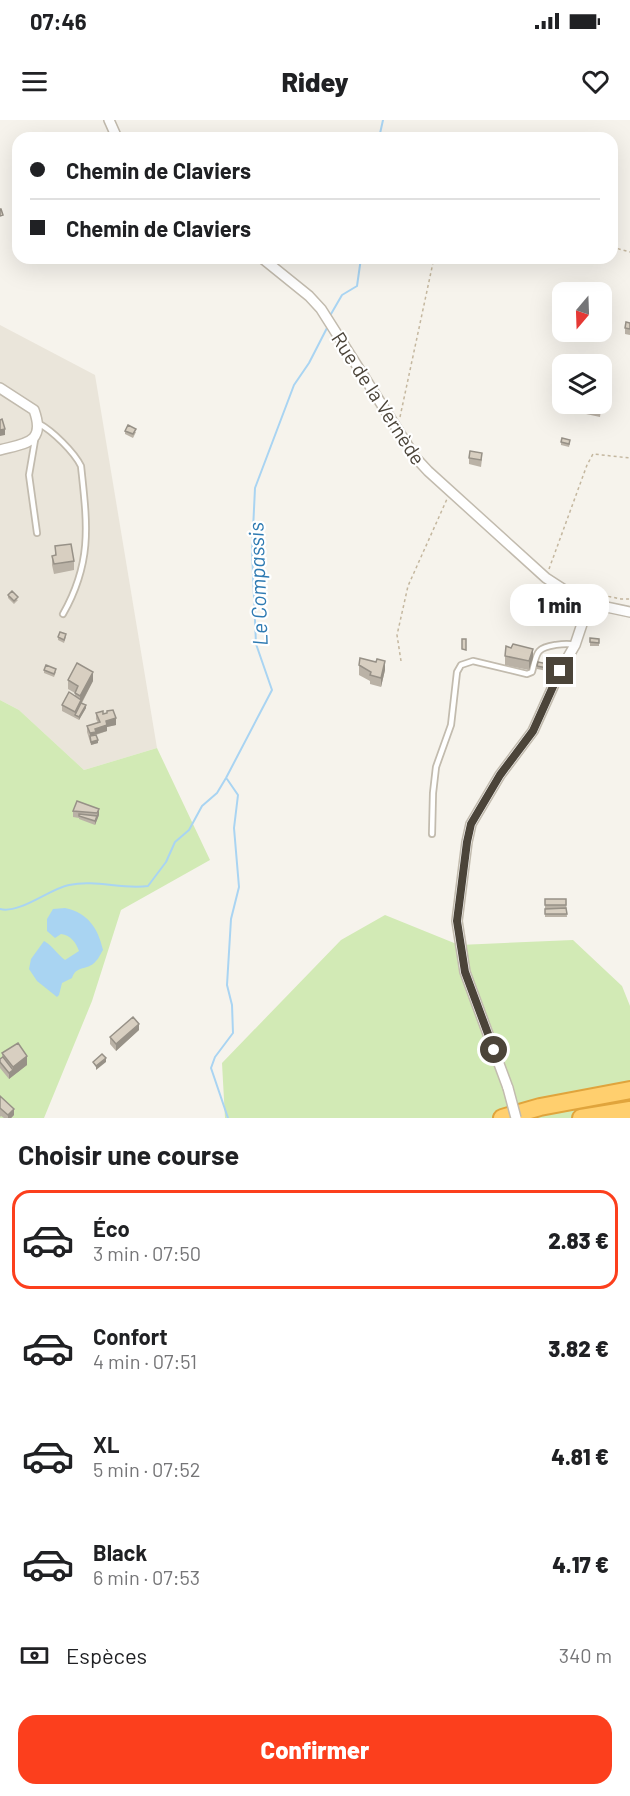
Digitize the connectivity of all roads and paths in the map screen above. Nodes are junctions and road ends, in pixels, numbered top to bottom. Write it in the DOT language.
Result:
graph roads {
  1 [pos="269,264"];
  2 [pos="433,264"];
  3 [pos="0,388"];
  4 [pos="38,423"];
  5 [pos="394,424"];
  6 [pos="35,437"];
  7 [pos="0,450"];
  8 [pos="630,458"];
  9 [pos="451,493"];
  10 [pos="37,533"];
  11 [pos="546,578"];
  12 [pos="630,599"];
  13 [pos="583,602"];
  14 [pos="630,612"];
  15 [pos="63,614"];
  16 [pos="574,645"];
  17 [pos="401,661"];
  18 [pos="432,834"];
  19 [pos="630,1090"];
  20 [pos="630,1110"];
  21 [pos="502,1118"];
  22 [pos="516,1118"];
  23 [pos="581,1118"];
  1 -- 5 [label="street, Rue de la Vernède"];
  2 -- 5 [label="path"];
  3 -- 4 [label="street"];
  4 -- 6 [label="street"];
  4 -- 15 [label="lane"];
  5 -- 9 [label="street, Rue de la Vernède"];
  6 -- 7 [label="street"];
  6 -- 10 [label="lane"];
  8 -- 11 [label="path"];
  9 -- 11 [label="street, Rue de la Vernède"];
  9 -- 17 [label="path"];
  11 -- 13 [label="street, Rue de la Vernède"];
  12 -- 13 [label="path"];
  13 -- 14 [label="street"];
  13 -- 16 [label="street"];
  16 -- 18 [label="lane"];
  16 -- 22 [label="street, bridge"];
  19 -- 21 [label="highway"];
  20 -- 23 [label="highway"];
}
